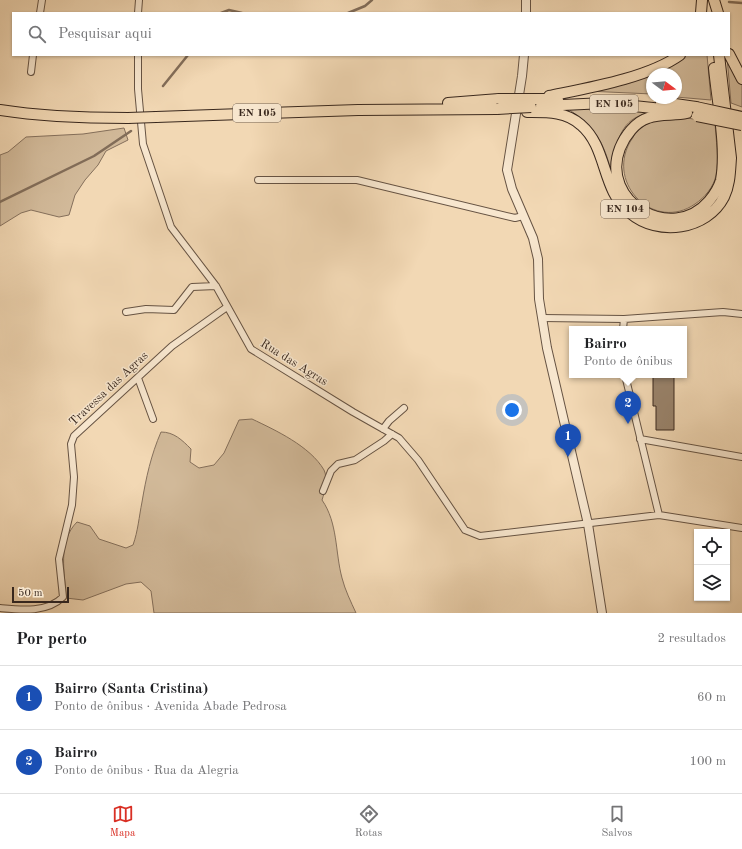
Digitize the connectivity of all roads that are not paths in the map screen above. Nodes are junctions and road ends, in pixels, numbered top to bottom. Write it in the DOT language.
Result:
graph roads {
  1 [pos="42,0"];
  2 [pos="139,0"];
  3 [pos="526,0"];
  4 [pos="702,0"];
  5 [pos="707,0"];
  6 [pos="714,0"];
  7 [pos="40,12"];
  8 [pos="138,12"];
  9 [pos="526,12"];
  10 [pos="701,12"];
  11 [pos="708,12"];
  12 [pos="715,12"];
  13 [pos="718,12"];
  14 [pos="33,56"];
  15 [pos="138,56"];
  16 [pos="524,56"];
  17 [pos="678,56"];
  18 [pos="713,56"];
  19 [pos="719,56"];
  20 [pos="730,56"];
  21 [pos="31,72"];
  22 [pos="742,79"];
  23 [pos="498,104"];
  24 [pos="530,106"];
  25 [pos="0,110"];
  26 [pos="693,112"];
  27 [pos="742,117"];
  28 [pos="742,125"];
  29 [pos="258,180"];
  30 [pos="523,216"];
  31 [pos="216,286"];
  32 [pos="227,307"];
  33 [pos="126,312"];
  34 [pos="742,314"];
  35 [pos="542,318"];
  36 [pos="624,319"];
  37 [pos="623,326"];
  38 [pos="138,378"];
  39 [pos="626,378"];
  40 [pos="404,408"];
  41 [pos="154,419"];
  42 [pos="383,429"];
  43 [pos="392,434"];
  44 [pos="640,439"];
  45 [pos="742,457"];
  46 [pos="323,491"];
  47 [pos="659,515"];
  48 [pos="588,524"];
  49 [pos="742,528"];
  50 [pos="0,608"];
  51 [pos="602,613"];
  1 -- 7 [label="street"];
  2 -- 8 [label="street"];
  3 -- 9 [label="street"];
  4 -- 10 [label="main road"];
  5 -- 11 [label="main road"];
  6 -- 12 [label="main road"];
  6 -- 13 [label="main road"];
  14 -- 21 [label="street"];
  15 -- 31 [label="street, Rua das Agras"];
  16 -- 30 [label="street"];
  17 -- 24 [label="main road, EN 104"];
  18 -- 26 [label="main road, EN 104"];
  19 -- 24 [label="main road, EN 104"];
  20 -- 22 [label="main road"];
  23 -- 24 [label="main road, EN 104, bridge"];
  23 -- 24 [label="main road, EN 105, bridge"];
  23 -- 25 [label="main road, EN 105, bridge"];
  24 -- 26 [label="main road, EN 105"];
  26 -- 27 [label="main road, EN 105, bridge"];
  26 -- 28 [label="main road, EN 105, bridge"];
  29 -- 30 [label="street"];
  30 -- 35 [label="street"];
  31 -- 32 [label="street, Rua das Agras"];
  31 -- 33 [label="street"];
  32 -- 38 [label="street, Travessa das Agras"];
  32 -- 42 [label="street, Rua das Agras"];
  34 -- 36 [label="street"];
  35 -- 36 [label="street"];
  35 -- 48 [label="street"];
  36 -- 37 [label="street"];
  38 -- 41 [label="street"];
  38 -- 50 [label="street, Travessa das Agras"];
  39 -- 44 [label="street"];
  40 -- 42 [label="street"];
  42 -- 43 [label="street, Rua das Agras"];
  43 -- 46 [label="street"];
  43 -- 48 [label="street, Rua das Agras"];
  44 -- 45 [label="street"];
  44 -- 47 [label="street"];
  47 -- 48 [label="street, Rua das Agras"];
  47 -- 49 [label="street, Rua das Agras"];
  48 -- 51 [label="street"];
}
